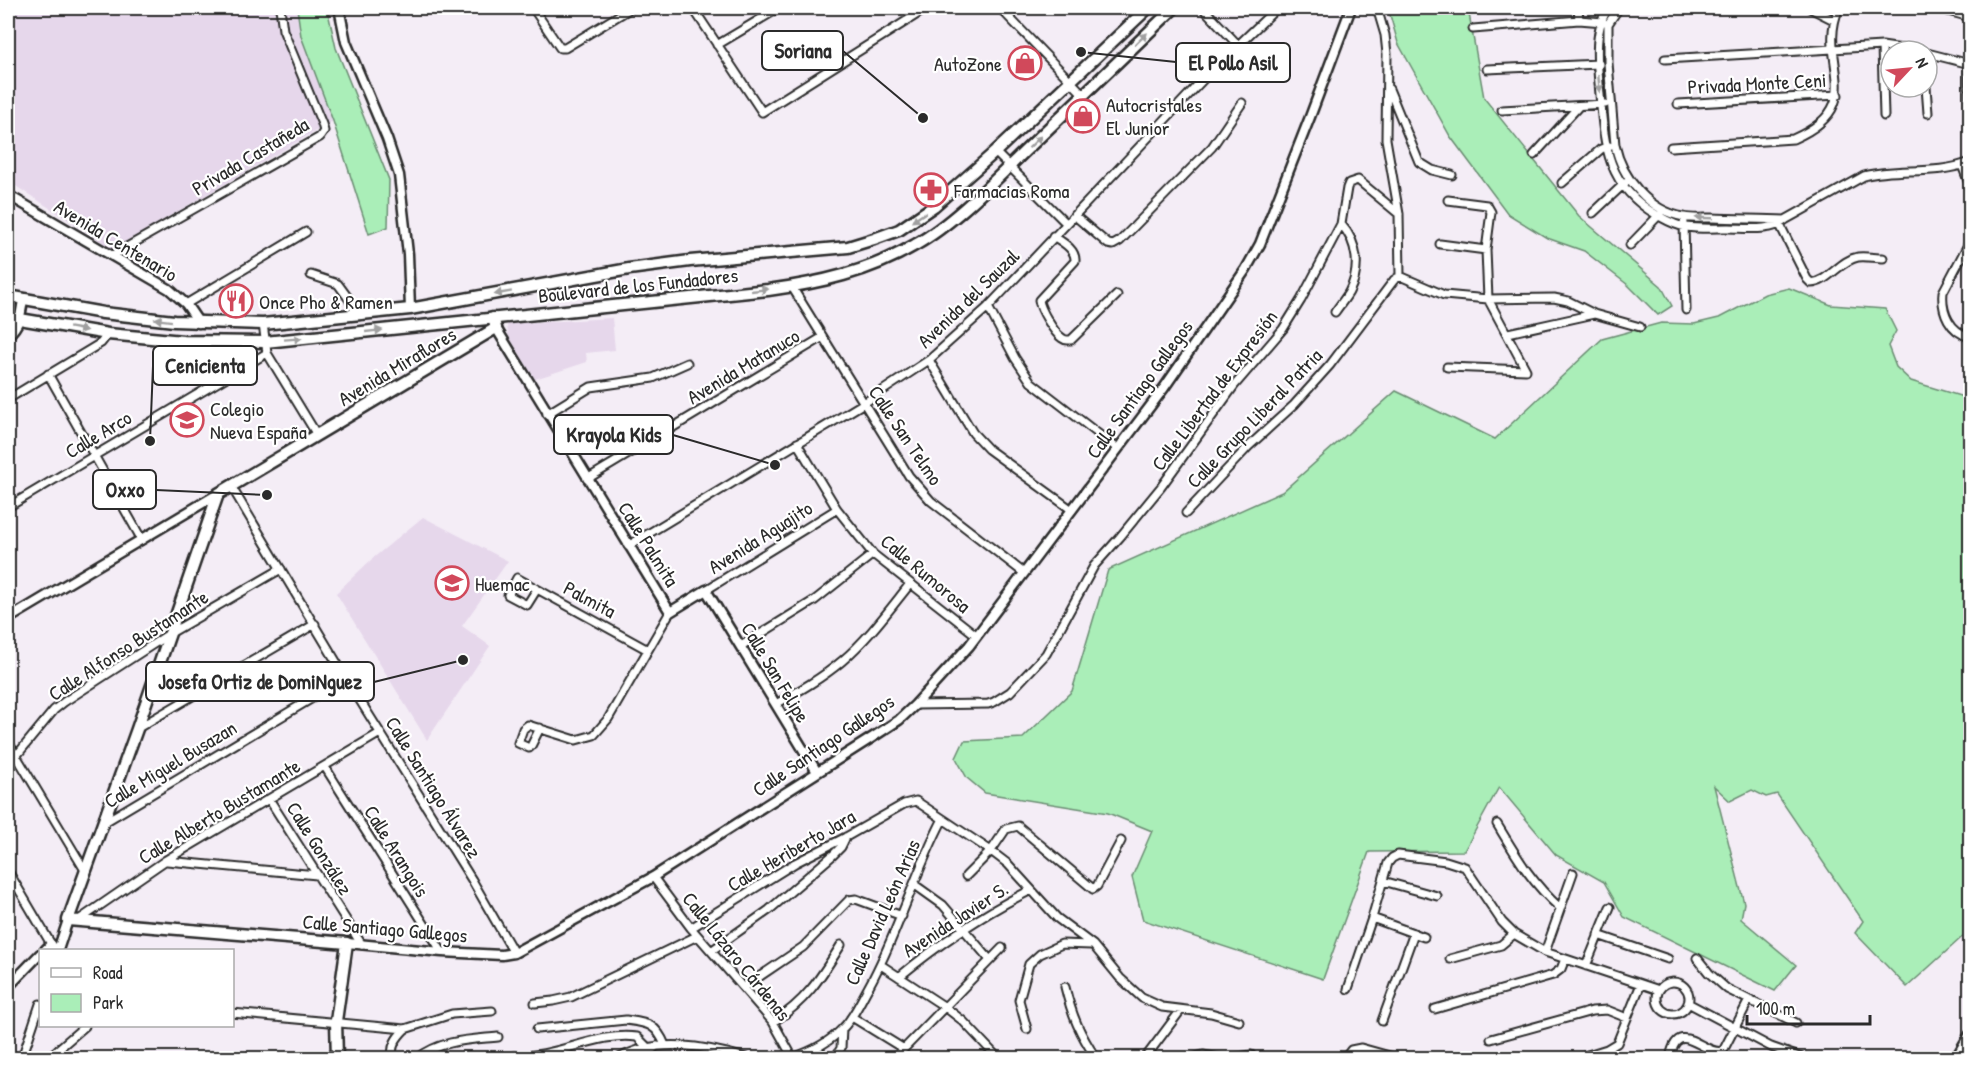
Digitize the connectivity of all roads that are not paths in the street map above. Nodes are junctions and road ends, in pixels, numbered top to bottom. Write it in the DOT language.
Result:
graph roads {
  1 [pos="280,8"];
  2 [pos="339,8"];
  3 [pos="533,8"];
  4 [pos="631,8"];
  5 [pos="693,8"];
  6 [pos="779,8"];
  7 [pos="927,8"];
  8 [pos="1000,8"];
  9 [pos="1148,8"];
  10 [pos="1174,8"];
  11 [pos="1203,8"];
  12 [pos="1277,8"];
  13 [pos="1351,8"];
  14 [pos="1377,8"];
  15 [pos="1578,8"];
  16 [pos="1609,8"];
  17 [pos="1619,8"];
  18 [pos="1810,8"];
  19 [pos="1839,8"];
  20 [pos="1937,8"];
  21 [pos="1971,17"];
  22 [pos="1579,20"];
  23 [pos="1834,20"];
  24 [pos="1600,21"];
  25 [pos="1608,24"];
  26 [pos="1473,28"];
  27 [pos="717,45"];
  28 [pos="1238,45"];
  29 [pos="1879,46"];
  30 [pos="1834,49"];
  31 [pos="1939,57"];
  32 [pos="1665,59"];
  33 [pos="1608,63"];
  34 [pos="1598,64"];
  35 [pos="1970,64"];
  36 [pos="1487,69"];
  37 [pos="1070,81"];
  38 [pos="1388,87"];
  39 [pos="1084,95"];
  40 [pos="1838,95"];
  41 [pos="1884,99"];
  42 [pos="1927,99"];
  43 [pos="1242,103"];
  44 [pos="1610,103"];
  45 [pos="1678,104"];
  46 [pos="1601,105"];
  47 [pos="1970,105"];
  48 [pos="1579,106"];
  49 [pos="1502,110"];
  50 [pos="1928,113"];
  51 [pos="1884,116"];
  52 [pos="1615,145"];
  53 [pos="1606,147"];
  54 [pos="1671,147"];
  55 [pos="995,153"];
  56 [pos="1534,155"];
  57 [pos="1971,162"];
  58 [pos="1962,165"];
  59 [pos="1010,166"];
  60 [pos="1452,175"];
  61 [pos="1629,179"];
  62 [pos="1562,183"];
  63 [pos="1622,186"];
  64 [pos="1971,186"];
  65 [pos="8,195"];
  66 [pos="1448,200"];
  67 [pos="1661,212"];
  68 [pos="1593,213"];
  69 [pos="1399,214"];
  70 [pos="1074,215"];
  71 [pos="1685,217"];
  72 [pos="1781,221"];
  73 [pos="1066,223"];
  74 [pos="1341,224"];
  75 [pos="1684,228"];
  76 [pos="306,232"];
  77 [pos="1053,237"];
  78 [pos="1971,241"];
  79 [pos="1440,244"];
  80 [pos="1630,245"];
  81 [pos="1486,250"];
  82 [pos="111,256"];
  83 [pos="1883,258"];
  84 [pos="311,275"];
  85 [pos="1400,276"];
  86 [pos="792,287"];
  87 [pos="1117,295"];
  88 [pos="8,296"];
  89 [pos="23,299"];
  90 [pos="1488,299"];
  91 [pos="186,304"];
  92 [pos="988,307"];
  93 [pos="410,309"];
  94 [pos="1686,310"];
  95 [pos="1335,312"];
  96 [pos="1594,314"];
  97 [pos="357,315"];
  98 [pos="8,317"];
  99 [pos="20,319"];
  100 [pos="199,323"];
  101 [pos="495,323"];
  102 [pos="263,324"];
  103 [pos="1640,327"];
  104 [pos="396,329"];
  105 [pos="1508,333"];
  106 [pos="108,334"];
  107 [pos="8,335"];
  108 [pos="823,337"];
  109 [pos="1971,337"];
  110 [pos="266,347"];
  111 [pos="929,360"];
  112 [pos="687,363"];
  113 [pos="1448,367"];
  114 [pos="48,375"];
  115 [pos="8,399"];
  116 [pos="864,403"];
  117 [pos="547,414"];
  118 [pos="317,435"];
  119 [pos="797,443"];
  120 [pos="1118,449"];
  121 [pos="94,455"];
  122 [pos="587,479"];
  123 [pos="231,486"];
  124 [pos="218,494"];
  125 [pos="8,507"];
  126 [pos="837,509"];
  127 [pos="1072,510"];
  128 [pos="1186,513"];
  129 [pos="142,540"];
  130 [pos="628,546"];
  131 [pos="873,554"];
  132 [pos="281,569"];
  133 [pos="1024,573"];
  134 [pos="910,584"];
  135 [pos="537,589"];
  136 [pos="706,590"];
  137 [pos="670,612"];
  138 [pos="8,619"];
  139 [pos="315,624"];
  140 [pos="169,634"];
  141 [pos="976,635"];
  142 [pos="741,646"];
  143 [pos="648,650"];
  144 [pos="346,678"];
  145 [pos="776,704"];
  146 [pos="915,705"];
  147 [pos="537,727"];
  148 [pos="137,729"];
  149 [pos="380,733"];
  150 [pos="8,742"];
  151 [pos="16,756"];
  152 [pos="8,766"];
  153 [pos="324,767"];
  154 [pos="817,772"];
  155 [pos="270,799"];
  156 [pos="943,819"];
  157 [pos="103,823"];
  158 [pos="1497,824"];
  159 [pos="846,837"];
  160 [pos="1120,841"];
  161 [pos="991,851"];
  162 [pos="166,861"];
  163 [pos="8,871"];
  164 [pos="86,872"];
  165 [pos="1573,873"];
  166 [pos="317,874"];
  167 [pos="966,876"];
  168 [pos="653,877"];
  169 [pos="1383,881"];
  170 [pos="915,885"];
  171 [pos="1031,890"];
  172 [pos="1437,896"];
  173 [pos="1610,907"];
  174 [pos="1560,908"];
  175 [pos="902,916"];
  176 [pos="1372,918"];
  177 [pos="73,920"];
  178 [pos="691,928"];
  179 [pos="964,928"];
  180 [pos="1414,933"];
  181 [pos="1514,934"];
  182 [pos="1598,935"];
  183 [pos="697,936"];
  184 [pos="1424,936"];
  185 [pos="347,943"];
  186 [pos="362,945"];
  187 [pos="841,945"];
  188 [pos="1093,945"];
  189 [pos="1002,948"];
  190 [pos="52,949"];
  191 [pos="711,951"];
  192 [pos="442,952"];
  193 [pos="1545,952"];
  194 [pos="514,953"];
  195 [pos="39,955"];
  196 [pos="1697,958"];
  197 [pos="1450,959"];
  198 [pos="1565,959"];
  199 [pos="1668,959"];
  200 [pos="990,960"];
  201 [pos="881,965"];
  202 [pos="1586,966"];
  203 [pos="898,977"];
  204 [pos="1641,984"];
  205 [pos="8,987"];
  206 [pos="744,987"];
  207 [pos="1065,987"];
  208 [pos="1348,989"];
  209 [pos="1659,990"];
  210 [pos="1749,1000"];
  211 [pos="535,1003"];
  212 [pos="1688,1003"];
  213 [pos="39,1007"];
  214 [pos="945,1007"];
  215 [pos="1435,1009"];
  216 [pos="1181,1010"];
  217 [pos="492,1011"];
  218 [pos="234,1013"];
  219 [pos="852,1017"];
  220 [pos="1627,1017"];
  221 [pos="336,1021"];
  222 [pos="1239,1021"];
  223 [pos="1382,1021"];
  224 [pos="773,1022"];
  225 [pos="1796,1023"];
  226 [pos="84,1027"];
  227 [pos="405,1029"];
  228 [pos="537,1029"];
  229 [pos="842,1029"];
  230 [pos="1027,1029"];
  231 [pos="1735,1029"];
  232 [pos="1971,1036"];
  233 [pos="498,1037"];
  234 [pos="1491,1039"];
  235 [pos="662,1045"];
  236 [pos="647,1047"];
  237 [pos="904,1049"];
  238 [pos="1962,1055"];
  239 [pos="514,1056"];
  240 [pos="1253,1057"];
  241 [pos="793,1058"];
  242 [pos="22,1059"];
  243 [pos="48,1059"];
  244 [pos="337,1059"];
  245 [pos="393,1059"];
  246 [pos="418,1059"];
  247 [pos="619,1059"];
  248 [pos="641,1059"];
  249 [pos="746,1059"];
  250 [pos="835,1059"];
  251 [pos="895,1059"];
  252 [pos="998,1059"];
  253 [pos="1096,1059"];
  254 [pos="1144,1059"];
  255 [pos="1191,1059"];
  256 [pos="1220,1059"];
  257 [pos="1233,1059"];
  258 [pos="1345,1059"];
  259 [pos="1397,1059"];
  260 [pos="1578,1059"];
  261 [pos="1670,1059"];
  262 [pos="1802,1059"];
  1 -- 82 [label="street, Privada Castañeda"];
  2 -- 93 [label="street"];
  3 -- 4 [label="street"];
  5 -- 27 [label="street"];
  6 -- 27 [label="street"];
  7 -- 27 [label="street"];
  8 -- 37 [label="street"];
  9 -- 37 [label="main road, Boulevard de los Fundadores"];
  39 -- 10 [label="main road, Boulevard de los Fundadores, one-way"];
  11 -- 28 [label="street"];
  12 -- 28 [label="street, Avenida del Sauzal"];
  13 -- 120 [label="street, Calle Santiago Gallegos"];
  14 -- 38 [label="street"];
  15 -- 22 [label="street"];
  16 -- 24 [label="street"];
  17 -- 25 [label="street"];
  18 -- 23 [label="street"];
  19 -- 23 [label="street"];
  20 -- 21 [label="street"];
  22 -- 24 [label="street"];
  22 -- 26 [label="street"];
  23 -- 30 [label="street"];
  24 -- 25 [label="street"];
  24 -- 34 [label="street"];
  25 -- 33 [label="street"];
  28 -- 70 [label="street, Avenida del Sauzal"];
  29 -- 30 [label="street"];
  30 -- 32 [label="street"];
  30 -- 40 [label="street"];
  31 -- 35 [label="street"];
  33 -- 34 [label="street"];
  33 -- 44 [label="street"];
  34 -- 36 [label="street"];
  34 -- 46 [label="street, one-way"];
  35 -- 47 [label="street"];
  37 -- 39 [label="street"];
  37 -- 55 [label="main road, Boulevard de los Fundadores"];
  38 -- 60 [label="street"];
  38 -- 69 [label="street"];
  59 -- 39 [label="main road, Boulevard de los Fundadores, one-way"];
  40 -- 45 [label="street, Privada Monte Ceni"];
  40 -- 54 [label="street"];
  41 -- 51 [label="street"];
  42 -- 50 [label="street"];
  43 -- 70 [label="street"];
  44 -- 46 [label="street"];
  44 -- 52 [label="street"];
  46 -- 48 [label="street"];
  46 -- 53 [label="street"];
  48 -- 49 [label="street"];
  48 -- 56 [label="street"];
  52 -- 53 [label="street"];
  52 -- 61 [label="street"];
  53 -- 62 [label="street"];
  53 -- 63 [label="street"];
  55 -- 59 [label="street"];
  55 -- 93 [label="main road, Boulevard de los Fundadores, one-way"];
  57 -- 58 [label="street"];
  58 -- 64 [label="street"];
  58 -- 72 [label="street"];
  59 -- 73 [label="street"];
  59 -- 86 [label="main road, Boulevard de los Fundadores"];
  61 -- 63 [label="street"];
  61 -- 67 [label="street"];
  63 -- 67 [label="street"];
  63 -- 68 [label="street"];
  65 -- 82 [label="street, Avenida Centenario"];
  66 -- 81 [label="street"];
  67 -- 71 [label="street"];
  67 -- 75 [label="street"];
  67 -- 80 [label="street"];
  69 -- 74 [label="street, Calle Libertad de Expresión"];
  69 -- 85 [label="street"];
  70 -- 73 [label="street, Avenida del Sauzal"];
  72 -- 71 [label="street, one-way"];
  71 -- 75 [label="street"];
  72 -- 75 [label="street"];
  72 -- 83 [label="street"];
  73 -- 77 [label="street, Avenida del Sauzal"];
  74 -- 95 [label="street"];
  74 -- 146 [label="street, Calle Libertad de Expresión"];
  75 -- 94 [label="street"];
  76 -- 91 [label="street"];
  77 -- 87 [label="street"];
  77 -- 92 [label="street, Avenida del Sauzal"];
  78 -- 109 [label="street"];
  79 -- 81 [label="street"];
  81 -- 90 [label="street"];
  82 -- 91 [label="street, Avenida Centenario"];
  84 -- 97 [label="street"];
  85 -- 90 [label="street"];
  85 -- 128 [label="street, Calle Grupo Liberal Patria"];
  101 -- 86 [label="main road, Boulevard de los Fundadores, one-way"];
  86 -- 108 [label="street, Calle San Telmo"];
  88 -- 89 [label="main road, Boulevard de los Fundadores"];
  89 -- 99 [label="street"];
  100 -- 89 [label="main road, Boulevard de los Fundadores, one-way"];
  90 -- 96 [label="street"];
  90 -- 105 [label="street"];
  91 -- 100 [label="street, Avenida Centenario"];
  92 -- 111 [label="street, Avenida del Sauzal"];
  92 -- 120 [label="street"];
  93 -- 97 [label="main road, Boulevard de los Fundadores"];
  93 -- 104 [label="main road"];
  96 -- 103 [label="street"];
  96 -- 105 [label="street"];
  97 -- 102 [label="main road, Boulevard de los Fundadores"];
  98 -- 99 [label="main road, Boulevard de los Fundadores"];
  99 -- 106 [label="main road, Boulevard de los Fundadores, one-way"];
  99 -- 107 [label="street"];
  100 -- 102 [label="main road, Boulevard de los Fundadores"];
  101 -- 104 [label="main road, Boulevard de los Fundadores"];
  101 -- 117 [label="street, Calle Palmita"];
  101 -- 118 [label="main road, Avenida Miraflores"];
  102 -- 110 [label="street"];
  110 -- 104 [label="main road, Boulevard de los Fundadores, one-way"];
  105 -- 113 [label="street"];
  106 -- 110 [label="main road, Boulevard de los Fundadores"];
  106 -- 114 [label="street"];
  108 -- 116 [label="street, Calle San Telmo"];
  108 -- 122 [label="street, Avenida Matanuco"];
  110 -- 118 [label="street"];
  110 -- 121 [label="street, Calle Arco"];
  111 -- 116 [label="street, Avenida del Sauzal"];
  111 -- 127 [label="street"];
  112 -- 117 [label="street"];
  114 -- 115 [label="street"];
  114 -- 121 [label="street"];
  116 -- 119 [label="street, Avenida del Sauzal"];
  116 -- 133 [label="street, Calle San Telmo"];
  117 -- 122 [label="street, Calle Palmita"];
  118 -- 123 [label="main road, Avenida Miraflores"];
  119 -- 126 [label="street, Calle Rumorosa"];
  119 -- 130 [label="street, Avenida del Sauzal"];
  120 -- 127 [label="street, Calle Santiago Gallegos"];
  121 -- 125 [label="street, Calle Arco"];
  121 -- 129 [label="street"];
  122 -- 130 [label="street, Calle Palmita"];
  123 -- 124 [label="main road, Avenida Miraflores"];
  123 -- 132 [label="street, Calle Santiago Álvarez"];
  124 -- 129 [label="street, Avenida Miraflores"];
  124 -- 140 [label="main road"];
  126 -- 131 [label="street, Calle Rumorosa"];
  126 -- 136 [label="street, Avenida Aguajito"];
  127 -- 133 [label="street, Calle Santiago Gallegos"];
  129 -- 138 [label="street, Avenida Miraflores"];
  130 -- 137 [label="street, Calle Palmita"];
  131 -- 134 [label="street, Calle Rumorosa"];
  131 -- 142 [label="street"];
  132 -- 139 [label="street, Calle Santiago Álvarez"];
  132 -- 140 [label="street, Calle Alfonso Bustamante"];
  133 -- 141 [label="street, Calle Santiago Gallegos"];
  134 -- 141 [label="street, Calle Rumorosa"];
  134 -- 145 [label="street"];
  135 -- 135 [label="street, Palmita"];
  135 -- 143 [label="street, Palmita"];
  136 -- 137 [label="street, Avenida Aguajito"];
  136 -- 142 [label="street, Calle San Felipe"];
  137 -- 143 [label="street, Calle Palmita"];
  139 -- 144 [label="street, Calle Santiago Álvarez"];
  139 -- 148 [label="street"];
  140 -- 148 [label="main road"];
  140 -- 151 [label="street, Calle Alfonso Bustamante"];
  141 -- 146 [label="street, Calle Santiago Gallegos"];
  142 -- 145 [label="street, Calle San Felipe"];
  143 -- 147 [label="street, Calle Palmita"];
  144 -- 149 [label="street, Calle Santiago Álvarez"];
  144 -- 157 [label="street, Calle Miguel Busazan"];
  145 -- 154 [label="street, Calle San Felipe"];
  146 -- 154 [label="street, Calle Santiago Gallegos"];
  148 -- 157 [label="main road"];
  149 -- 153 [label="street, Calle Alberto Bustamante"];
  149 -- 194 [label="street, Calle Santiago Álvarez"];
  150 -- 151 [label="street"];
  151 -- 152 [label="street, Calle Alfonso Bustamante"];
  151 -- 164 [label="street"];
  153 -- 155 [label="street, Calle Alberto Bustamante"];
  153 -- 192 [label="street, Calle Arangois"];
  154 -- 168 [label="street, Calle Santiago Gallegos"];
  155 -- 162 [label="street, Calle Alberto Bustamante"];
  155 -- 166 [label="street, Calle González"];
  156 -- 159 [label="street, Calle Heriberto Jara"];
  156 -- 161 [label="street"];
  156 -- 170 [label="street, Calle David León Arias"];
  157 -- 164 [label="main road"];
  158 -- 174 [label="street"];
  159 -- 178 [label="street, Calle Heriberto Jara"];
  159 -- 191 [label="street"];
  160 -- 161 [label="street"];
  161 -- 167 [label="street"];
  161 -- 171 [label="street"];
  162 -- 166 [label="street"];
  162 -- 177 [label="street, Calle Alberto Bustamante"];
  163 -- 190 [label="street"];
  164 -- 177 [label="main road"];
  165 -- 174 [label="street"];
  166 -- 186 [label="street, Calle González"];
  168 -- 178 [label="street, Calle Lázaro Cárdenas"];
  168 -- 194 [label="street, Calle Santiago Gallegos"];
  169 -- 172 [label="street"];
  169 -- 176 [label="street"];
  169 -- 181 [label="street"];
  170 -- 175 [label="street, Calle David León Arias"];
  170 -- 179 [label="street"];
  171 -- 179 [label="street, Avenida Javier S."];
  171 -- 188 [label="street"];
  173 -- 182 [label="street"];
  174 -- 193 [label="street"];
  175 -- 201 [label="street, Calle David León Arias"];
  175 -- 206 [label="street"];
  176 -- 180 [label="street"];
  176 -- 208 [label="street"];
  177 -- 185 [label="main road, Calle Santiago Gallegos"];
  177 -- 190 [label="street"];
  178 -- 183 [label="street, Calle Lázaro Cárdenas"];
  179 -- 200 [label="street"];
  179 -- 203 [label="street, Avenida Javier S."];
  180 -- 184 [label="street"];
  180 -- 223 [label="street"];
  181 -- 193 [label="street"];
  181 -- 197 [label="street"];
  182 -- 199 [label="street"];
  182 -- 202 [label="street"];
  183 -- 191 [label="street, Calle Lázaro Cárdenas"];
  183 -- 211 [label="street"];
  185 -- 186 [label="street, Calle Santiago Gallegos"];
  185 -- 221 [label="main road"];
  186 -- 192 [label="street, Calle Santiago Gallegos"];
  187 -- 224 [label="street"];
  188 -- 216 [label="street"];
  188 -- 230 [label="street"];
  189 -- 200 [label="street"];
  191 -- 206 [label="street, Calle Lázaro Cárdenas"];
  192 -- 194 [label="street, Calle Santiago Gallegos"];
  193 -- 198 [label="street"];
  195 -- 205 [label="street"];
  196 -- 210 [label="street"];
  198 -- 202 [label="street"];
  198 -- 215 [label="street"];
  200 -- 214 [label="street"];
  201 -- 203 [label="street"];
  201 -- 219 [label="street, Calle David León Arias"];
  202 -- 204 [label="street"];
  203 -- 214 [label="street"];
  204 -- 209 [label="street"];
  204 -- 220 [label="street"];
  206 -- 224 [label="street, Calle Lázaro Cárdenas"];
  207 -- 253 [label="street"];
  209 -- 212 [label="street"];
  209 -- 212 [label="street"];
  210 -- 225 [label="street"];
  210 -- 231 [label="street"];
  212 -- 231 [label="street"];
  213 -- 242 [label="street"];
  214 -- 237 [label="street"];
  214 -- 252 [label="street"];
  216 -- 222 [label="street"];
  216 -- 254 [label="street"];
  217 -- 227 [label="street"];
  218 -- 221 [label="street"];
  219 -- 229 [label="street, Calle David León Arias"];
  219 -- 237 [label="street"];
  220 -- 234 [label="street"];
  220 -- 260 [label="street"];
  221 -- 227 [label="street"];
  221 -- 244 [label="main road"];
  224 -- 241 [label="street, Calle Lázaro Cárdenas"];
  226 -- 243 [label="street"];
  227 -- 245 [label="street"];
  228 -- 235 [label="street"];
  229 -- 241 [label="street, Calle David León Arias"];
  229 -- 250 [label="street"];
  231 -- 261 [label="street"];
  231 -- 262 [label="street"];
  232 -- 238 [label="main road"];
  233 -- 246 [label="street"];
  235 -- 236 [label="street"];
  235 -- 248 [label="street"];
  235 -- 249 [label="street"];
  236 -- 239 [label="street"];
  236 -- 247 [label="street"];
  237 -- 251 [label="street"];
  240 -- 257 [label="street"];
  255 -- 256 [label="street"];
  258 -- 259 [label="street"];
}
